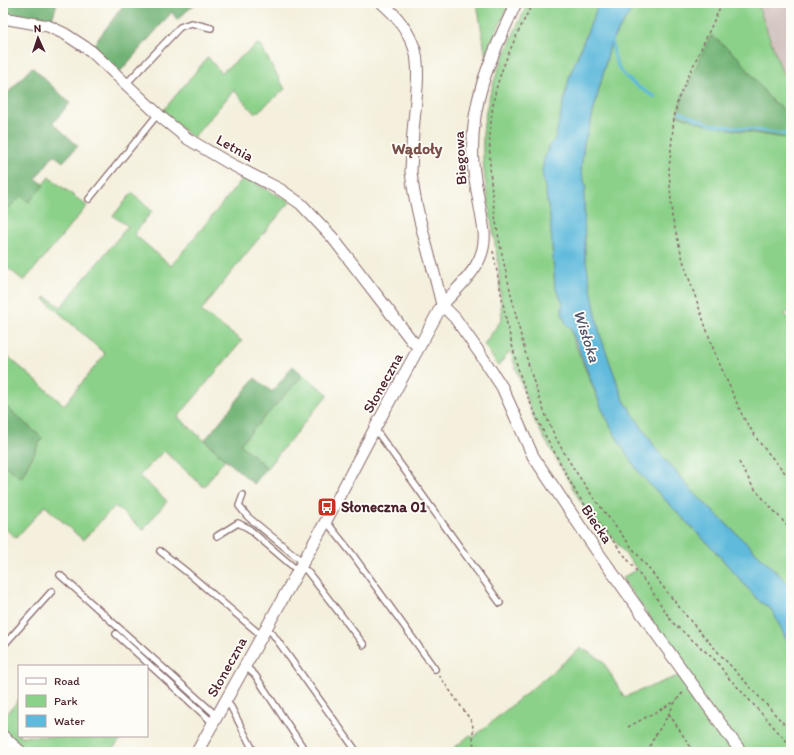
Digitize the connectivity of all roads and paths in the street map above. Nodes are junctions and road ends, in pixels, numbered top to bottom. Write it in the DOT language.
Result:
graph roads {
  1 [pos="516,3"];
  2 [pos="533,3"];
  3 [pos="722,3"];
  4 [pos="387,4"];
  5 [pos="3,18"];
  6 [pos="211,28"];
  7 [pos="126,84"];
  8 [pos="158,114"];
  9 [pos="89,200"];
  10 [pos="491,253"];
  11 [pos="442,306"];
  12 [pos="419,347"];
  13 [pos="375,428"];
  14 [pos="739,462"];
  15 [pos="791,480"];
  16 [pos="243,495"];
  17 [pos="326,520"];
  18 [pos="791,530"];
  19 [pos="217,536"];
  20 [pos="160,551"];
  21 [pos="301,566"];
  22 [pos="60,575"];
  23 [pos="52,591"];
  24 [pos="500,603"];
  25 [pos="264,632"];
  26 [pos="116,634"];
  27 [pos="364,644"];
  28 [pos="3,646"];
  29 [pos="245,666"];
  30 [pos="435,668"];
  31 [pos="693,684"];
  32 [pos="225,701"];
  33 [pos="676,701"];
  34 [pos="669,714"];
  35 [pos="215,719"];
  36 [pos="628,727"];
  37 [pos="791,732"];
  38 [pos="3,736"];
  39 [pos="791,746"];
  40 [pos="21,752"];
  41 [pos="197,752"];
  42 [pos="257,752"];
  43 [pos="306,752"];
  44 [pos="357,752"];
  45 [pos="477,752"];
  46 [pos="648,752"];
  47 [pos="694,752"];
  48 [pos="742,752"];
  1 -- 11 [label="street, Biegowa"];
  2 -- 37 [label="path"];
  3 -- 15 [label="path"];
  4 -- 11 [label="street"];
  5 -- 7 [label="street, Letnia"];
  6 -- 7 [label="lane"];
  7 -- 8 [label="street, Letnia"];
  8 -- 9 [label="lane"];
  8 -- 12 [label="street, Letnia"];
  10 -- 39 [label="path"];
  11 -- 12 [label="street, Słoneczna"];
  11 -- 31 [label="street, Biecka"];
  12 -- 13 [label="street, Słoneczna"];
  13 -- 17 [label="street, Słoneczna"];
  13 -- 24 [label="lane"];
  14 -- 18 [label="path"];
  16 -- 21 [label="lane"];
  17 -- 21 [label="street, Słoneczna"];
  17 -- 30 [label="lane"];
  19 -- 21 [label="lane"];
  20 -- 25 [label="lane"];
  21 -- 25 [label="street, Słoneczna"];
  21 -- 27 [label="lane"];
  22 -- 35 [label="lane"];
  23 -- 28 [label="lane"];
  25 -- 29 [label="street, Słoneczna"];
  25 -- 44 [label="lane"];
  26 -- 35 [label="lane"];
  29 -- 32 [label="street, Słoneczna"];
  29 -- 43 [label="lane"];
  30 -- 45 [label="path"];
  31 -- 33 [label="path"];
  31 -- 48 [label="street, Biecka"];
  32 -- 35 [label="street, Słoneczna"];
  32 -- 42 [label="lane"];
  33 -- 34 [label="path"];
  33 -- 36 [label="path"];
  34 -- 46 [label="path"];
  34 -- 47 [label="path"];
  35 -- 41 [label="street, Słoneczna"];
  38 -- 40 [label="street"];
}
